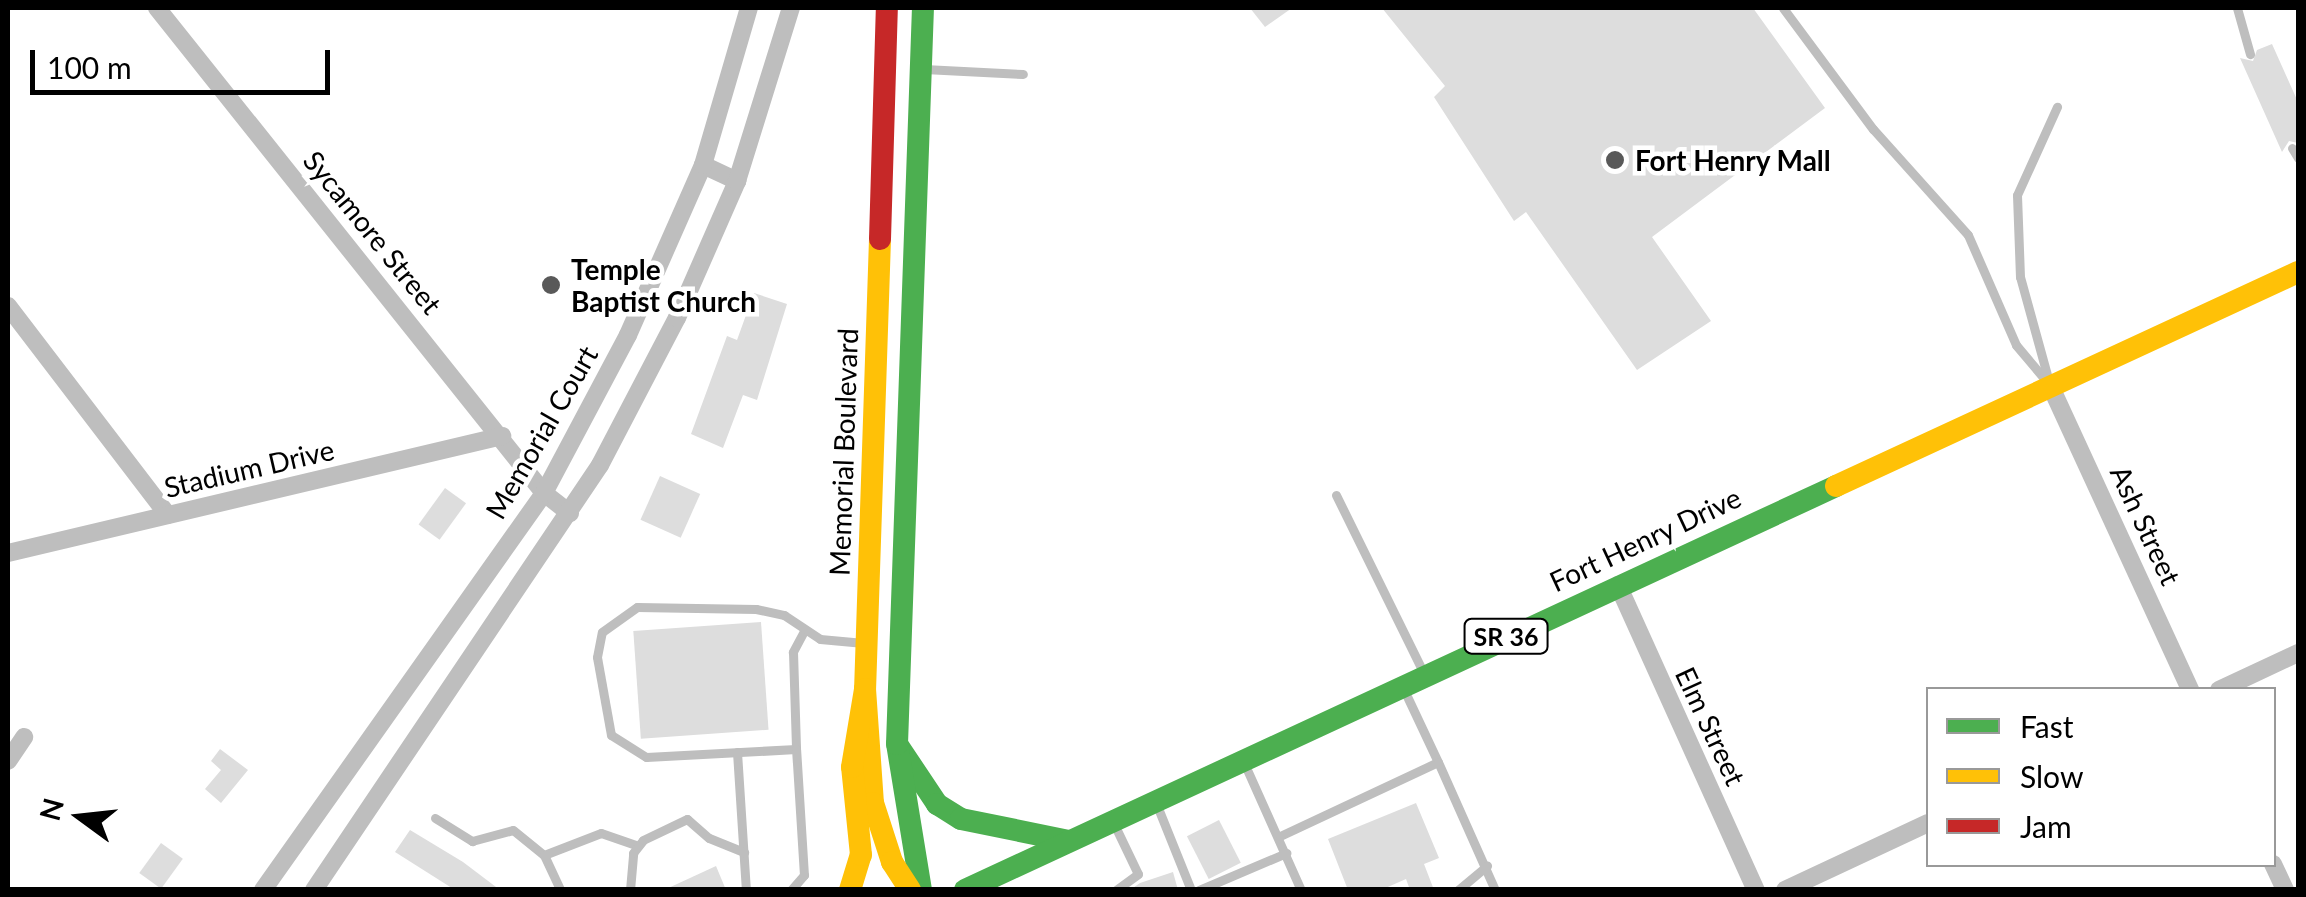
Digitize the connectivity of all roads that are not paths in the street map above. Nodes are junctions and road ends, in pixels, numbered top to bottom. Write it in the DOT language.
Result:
graph roads {
  1 [pos="157,8"];
  2 [pos="750,8"];
  3 [pos="790,8"];
  4 [pos="887,8"];
  5 [pos="923,8"];
  6 [pos="1783,8"];
  7 [pos="2237,8"];
  8 [pos="2250,54"];
  9 [pos="921,69"];
  10 [pos="884,70"];
  11 [pos="1023,74"];
  12 [pos="2057,107"];
  13 [pos="2292,148"];
  14 [pos="2298,158"];
  15 [pos="703,165"];
  16 [pos="738,180"];
  17 [pos="2298,272"];
  18 [pos="8,306"];
  19 [pos="2050,385"];
  20 [pos="502,436"];
  21 [pos="544,492"];
  22 [pos="1336,495"];
  23 [pos="570,513"];
  24 [pos="168,515"];
  25 [pos="8,553"];
  26 [pos="1618,585"];
  27 [pos="804,631"];
  28 [pos="867,643"];
  29 [pos="2298,653"];
  30 [pos="1424,674"];
  31 [pos="1402,684"];
  32 [pos="2189,687"];
  33 [pos="2225,687"];
  34 [pos="866,689"];
  35 [pos="24,736"];
  36 [pos="897,744"];
  37 [pos="796,749"];
  38 [pos="737,752"];
  39 [pos="1242,759"];
  40 [pos="8,762"];
  41 [pos="1438,762"];
  42 [pos="1155,800"];
  43 [pos="435,818"];
  44 [pos="1112,820"];
  45 [pos="1926,824"];
  46 [pos="1280,836"];
  47 [pos="1069,841"];
  48 [pos="638,846"];
  49 [pos="744,852"];
  50 [pos="1286,853"];
  51 [pos="544,855"];
  52 [pos="1025,861"];
  53 [pos="1487,866"];
  54 [pos="2274,867"];
  55 [pos="264,890"];
  56 [pos="314,890"];
  57 [pos="560,890"];
  58 [pos="630,890"];
  59 [pos="746,890"];
  60 [pos="791,890"];
  61 [pos="850,890"];
  62 [pos="910,890"];
  63 [pos="922,890"];
  64 [pos="964,890"];
  65 [pos="1010,890"];
  66 [pos="1116,890"];
  67 [pos="1191,890"];
  68 [pos="1199,890"];
  69 [pos="1301,890"];
  70 [pos="1458,890"];
  71 [pos="1494,890"];
  72 [pos="1756,890"];
  73 [pos="1785,890"];
  74 [pos="2285,890"];
  1 -- 20 [label="street, Sycamore Street"];
  2 -- 15 [label="street, Memorial Court"];
  3 -- 16 [label="street"];
  4 -- 10 [label="main road, Memorial Boulevard"];
  5 -- 9 [label="main road"];
  6 -- 19 [label="lane"];
  7 -- 8 [label="lane"];
  9 -- 10 [label="main road"];
  9 -- 11 [label="lane"];
  9 -- 36 [label="main road"];
  10 -- 28 [label="main road, Memorial Boulevard"];
  12 -- 19 [label="lane"];
  13 -- 14 [label="lane"];
  15 -- 16 [label="street"];
  15 -- 21 [label="street, Memorial Court"];
  16 -- 23 [label="street"];
  17 -- 19 [label="main road, Fort Henry Drive / SR 36"];
  18 -- 24 [label="street"];
  19 -- 26 [label="main road, Fort Henry Drive / SR 36"];
  19 -- 32 [label="street, Ash Street"];
  20 -- 21 [label="street, Sycamore Street"];
  20 -- 24 [label="street, Stadium Drive"];
  21 -- 23 [label="street, Sycamore Street"];
  21 -- 55 [label="street, Memorial Court"];
  22 -- 30 [label="lane"];
  23 -- 56 [label="street"];
  24 -- 25 [label="street, Stadium Drive"];
  26 -- 30 [label="main road, Fort Henry Drive / SR 36"];
  26 -- 72 [label="street, Elm Street"];
  27 -- 28 [label="lane"];
  27 -- 37 [label="lane"];
  27 -- 38 [label="lane"];
  28 -- 34 [label="main road, Memorial Boulevard"];
  29 -- 33 [label="street"];
  30 -- 31 [label="main road, Fort Henry Drive / SR 36"];
  31 -- 39 [label="main road, Fort Henry Drive / SR 36"];
  31 -- 41 [label="lane"];
  34 -- 61 [label="main road"];
  34 -- 62 [label="main road, Memorial Boulevard"];
  35 -- 40 [label="street"];
  36 -- 47 [label="main road"];
  36 -- 63 [label="main road"];
  37 -- 38 [label="lane"];
  37 -- 60 [label="lane"];
  38 -- 49 [label="lane"];
  39 -- 42 [label="main road, Fort Henry Drive / SR 36"];
  39 -- 46 [label="lane"];
  41 -- 46 [label="lane"];
  41 -- 53 [label="lane"];
  42 -- 44 [label="main road, Fort Henry Drive / SR 36"];
  42 -- 67 [label="lane"];
  43 -- 51 [label="lane"];
  44 -- 47 [label="main road, Fort Henry Drive / SR 36"];
  44 -- 66 [label="lane"];
  45 -- 73 [label="street"];
  46 -- 50 [label="lane"];
  47 -- 52 [label="main road, Fort Henry Drive / SR 36"];
  48 -- 49 [label="lane"];
  48 -- 51 [label="lane"];
  48 -- 58 [label="lane"];
  49 -- 59 [label="lane"];
  50 -- 68 [label="lane"];
  50 -- 69 [label="lane"];
  51 -- 57 [label="lane"];
  52 -- 64 [label="main road, Fort Henry Drive / SR 36"];
  52 -- 65 [label="main road"];
  53 -- 70 [label="lane"];
  53 -- 71 [label="lane"];
  54 -- 74 [label="street"];
}
